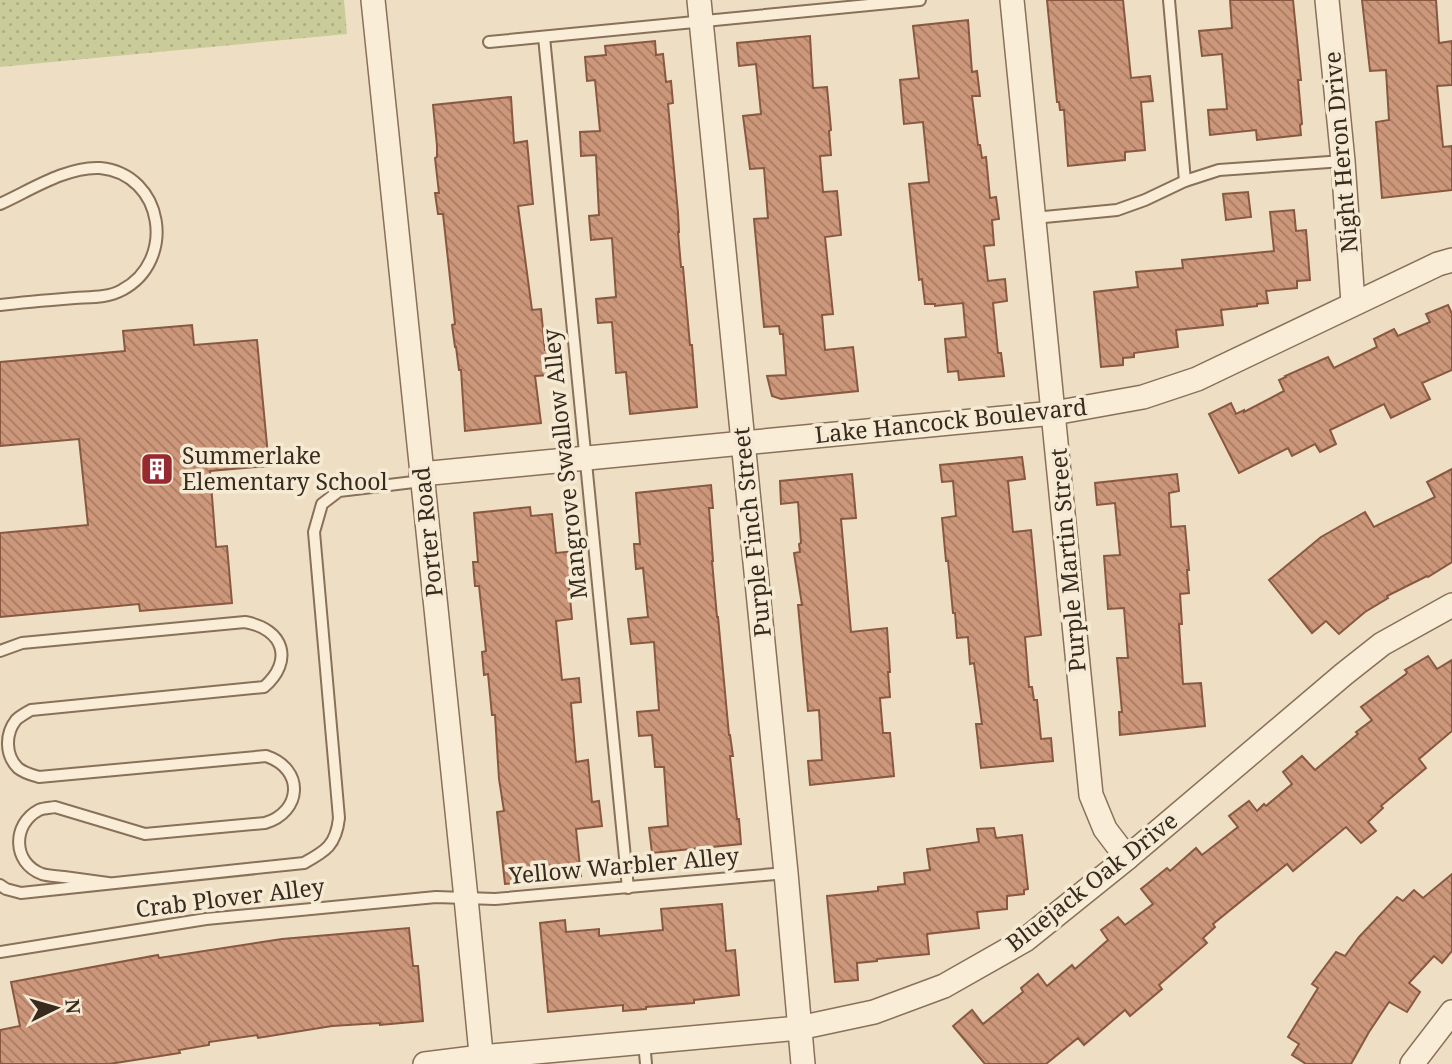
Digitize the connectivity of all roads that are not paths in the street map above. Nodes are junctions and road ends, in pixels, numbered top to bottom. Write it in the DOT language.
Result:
graph roads {
  1 [pos="373,0"];
  2 [pos="920,0"];
  3 [pos="1013,0"];
  4 [pos="1169,0"];
  5 [pos="1327,0"];
  6 [pos="700,11"];
  7 [pos="544,37"];
  8 [pos="489,42"];
  9 [pos="1343,160"];
  10 [pos="1185,181"];
  11 [pos="0,204"];
  12 [pos="1034,218"];
  13 [pos="1452,260"];
  14 [pos="1353,303"];
  15 [pos="0,304"];
  16 [pos="1054,413"];
  17 [pos="743,443"];
  18 [pos="586,459"];
  19 [pos="422,477"];
  20 [pos="1452,605"];
  21 [pos="0,651"];
  22 [pos="1127,858"];
  23 [pos="786,873"];
  24 [pos="107,883"];
  25 [pos="0,885"];
  26 [pos="628,888"];
  27 [pos="466,898"];
  28 [pos="0,952"];
  29 [pos="1452,1012"];
  30 [pos="799,1028"];
  31 [pos="645,1053"];
  32 [pos="481,1061"];
  33 [pos="425,1064"];
  34 [pos="803,1064"];
  35 [pos="1412,1064"];
  1 -- 19 [label="street, Porter Road"];
  2 -- 6 [label="lane"];
  3 -- 12 [label="street, Purple Martin Street"];
  4 -- 10 [label="lane"];
  5 -- 9 [label="street, Night Heron Drive"];
  6 -- 7 [label="lane"];
  6 -- 17 [label="street, Purple Finch Street"];
  7 -- 8 [label="lane"];
  7 -- 18 [label="lane, Mangrove Swallow Alley"];
  9 -- 10 [label="lane"];
  9 -- 14 [label="street, Night Heron Drive"];
  10 -- 12 [label="lane"];
  11 -- 15 [label="lane"];
  12 -- 16 [label="street, Purple Martin Street"];
  13 -- 14 [label="street, Lake Hancock Boulevard"];
  14 -- 16 [label="street, Lake Hancock Boulevard"];
  16 -- 17 [label="street, Lake Hancock Boulevard"];
  16 -- 22 [label="street, Purple Martin Street"];
  17 -- 18 [label="street, Lake Hancock Boulevard"];
  17 -- 23 [label="street, Purple Finch Street"];
  18 -- 19 [label="street, Lake Hancock Boulevard"];
  18 -- 26 [label="lane, Mangrove Swallow Alley"];
  19 -- 24 [label="lane"];
  19 -- 27 [label="street, Porter Road"];
  20 -- 22 [label="street, Bluejack Oak Drive"];
  21 -- 24 [label="lane"];
  22 -- 30 [label="street, Bluejack Oak Drive"];
  23 -- 26 [label="lane, Yellow Warbler Alley"];
  23 -- 30 [label="street, Purple Finch Street"];
  24 -- 25 [label="lane"];
  26 -- 27 [label="lane, Yellow Warbler Alley"];
  27 -- 28 [label="lane, Crab Plover Alley"];
  27 -- 32 [label="street, Porter Road"];
  29 -- 35 [label="street"];
  30 -- 31 [label="street, Bluejack Oak Drive"];
  30 -- 34 [label="street, Purple Finch Street"];
  31 -- 32 [label="street, Bluejack Oak Drive"];
  32 -- 33 [label="street, Bluejack Oak Drive"];
}
